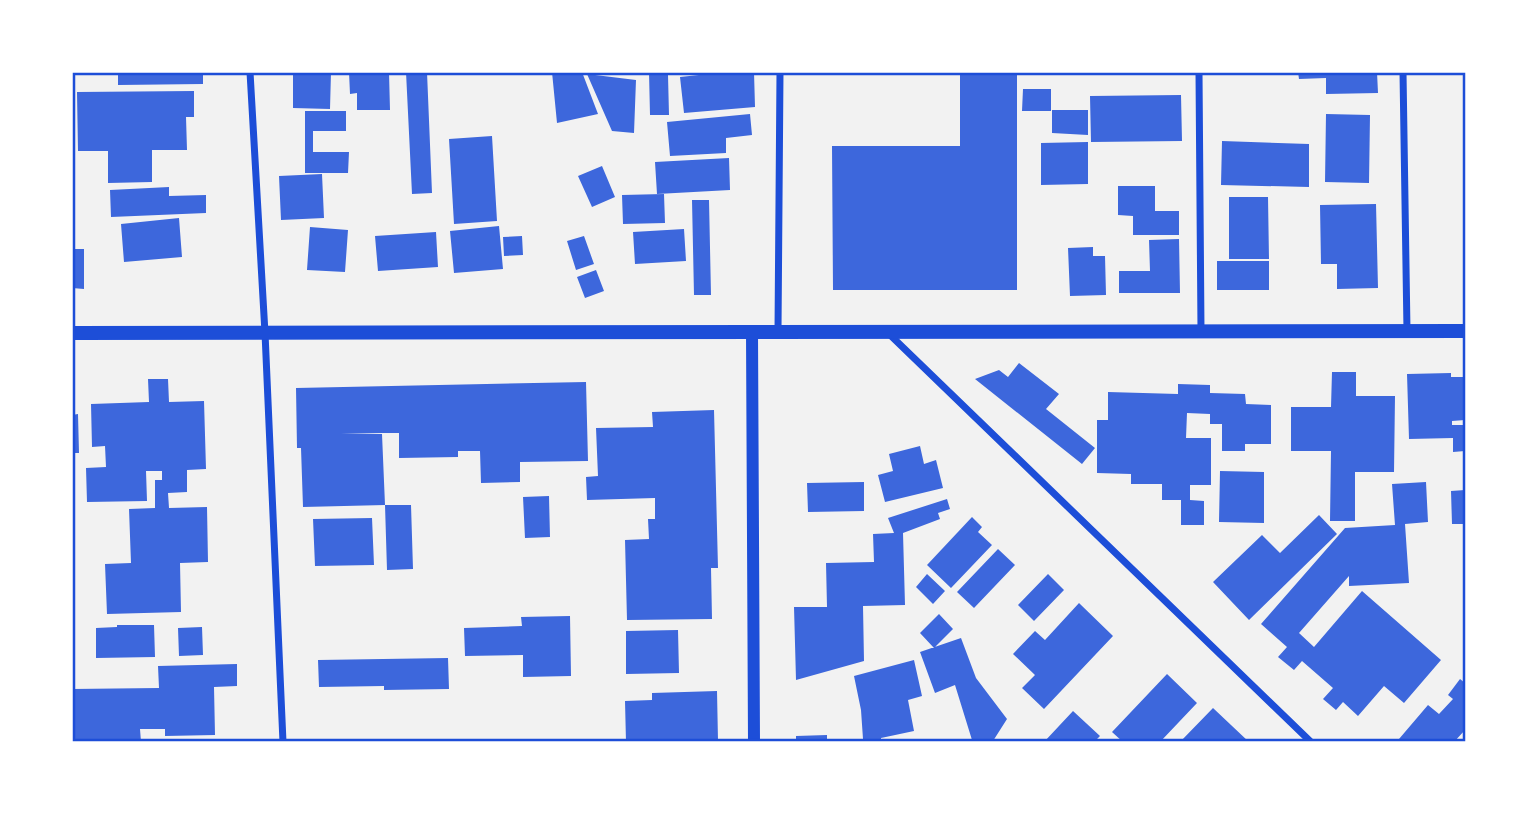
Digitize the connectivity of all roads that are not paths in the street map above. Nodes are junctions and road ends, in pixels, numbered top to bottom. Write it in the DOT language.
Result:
graph roads {
  1 [pos="250,72"];
  2 [pos="780,72"];
  3 [pos="1199,72"];
  4 [pos="1403,72"];
  5 [pos="1407,331"];
  6 [pos="1465,331"];
  7 [pos="752,332"];
  8 [pos="778,332"];
  9 [pos="887,332"];
  10 [pos="1201,332"];
  11 [pos="72,333"];
  12 [pos="265,333"];
  13 [pos="283,742"];
  14 [pos="754,742"];
  15 [pos="1311,742"];
  1 -- 12 [label="street"];
  2 -- 8 [label="street"];
  3 -- 10 [label="street"];
  4 -- 5 [label="street"];
  5 -- 6 [label="main road"];
  5 -- 10 [label="main road"];
  7 -- 8 [label="main road"];
  7 -- 12 [label="main road"];
  7 -- 14 [label="street"];
  8 -- 9 [label="main road"];
  9 -- 10 [label="main road"];
  9 -- 15 [label="street"];
  11 -- 12 [label="main road"];
  12 -- 13 [label="street"];
}
